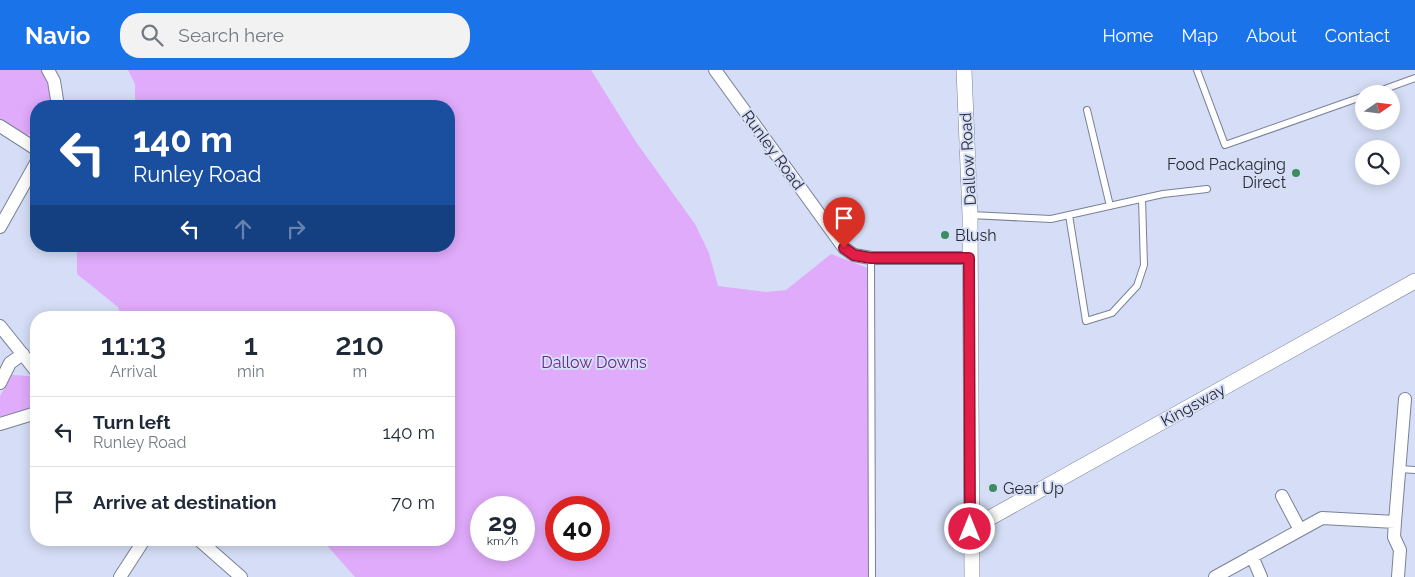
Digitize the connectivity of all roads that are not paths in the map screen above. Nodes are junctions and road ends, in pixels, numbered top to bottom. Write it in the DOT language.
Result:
graph roads {
  1 [pos="48,70"];
  2 [pos="964,70"];
  3 [pos="1197,70"];
  4 [pos="717,71"];
  5 [pos="1415,78"];
  6 [pos="1396,85"];
  7 [pos="1355,99"];
  8 [pos="57,100"];
  9 [pos="1086,110"];
  10 [pos="0,126"];
  11 [pos="30,145"];
  12 [pos="30,174"];
  13 [pos="1208,189"];
  14 [pos="1142,198"];
  15 [pos="1110,206"];
  16 [pos="970,215"];
  17 [pos="1069,215"];
  18 [pos="0,227"];
  19 [pos="871,258"];
  20 [pos="969,258"];
  21 [pos="1415,281"];
  22 [pos="0,326"];
  23 [pos="23,354"];
  24 [pos="30,363"];
  25 [pos="0,383"];
  26 [pos="1405,399"];
  27 [pos="30,415"];
  28 [pos="0,424"];
  29 [pos="1399,469"];
  30 [pos="1415,470"];
  31 [pos="1282,496"];
  32 [pos="1394,522"];
  33 [pos="970,529"];
  34 [pos="1300,530"];
  35 [pos="140,546"];
  36 [pos="206,546"];
  37 [pos="1252,556"];
  38 [pos="120,577"];
  39 [pos="241,577"];
  40 [pos="872,577"];
  41 [pos="972,577"];
  42 [pos="1215,577"];
  43 [pos="1261,577"];
  44 [pos="1398,577"];
  1 -- 8 [label="street"];
  2 -- 16 [label="street, Dallow Road"];
  3 -- 7 [label="lane"];
  4 -- 19 [label="street, Runley Road"];
  5 -- 6 [label="lane"];
  9 -- 15 [label="lane"];
  10 -- 11 [label="street"];
  12 -- 18 [label="street"];
  13 -- 14 [label="lane"];
  14 -- 15 [label="lane"];
  14 -- 17 [label="lane"];
  15 -- 17 [label="lane"];
  16 -- 17 [label="lane"];
  16 -- 20 [label="street, Dallow Road"];
  19 -- 20 [label="street, Runley Road"];
  19 -- 40 [label="lane"];
  20 -- 33 [label="street, Dallow Road"];
  21 -- 33 [label="street, Kingsway"];
  22 -- 23 [label="street"];
  23 -- 24 [label="street"];
  23 -- 25 [label="street"];
  26 -- 29 [label="street"];
  27 -- 28 [label="street"];
  29 -- 30 [label="lane"];
  29 -- 32 [label="street"];
  31 -- 34 [label="street"];
  32 -- 34 [label="street"];
  32 -- 44 [label="street"];
  33 -- 41 [label="street, Dallow Road"];
  34 -- 37 [label="street"];
  35 -- 38 [label="street"];
  36 -- 39 [label="street"];
  37 -- 42 [label="street"];
  37 -- 43 [label="street"];
}
